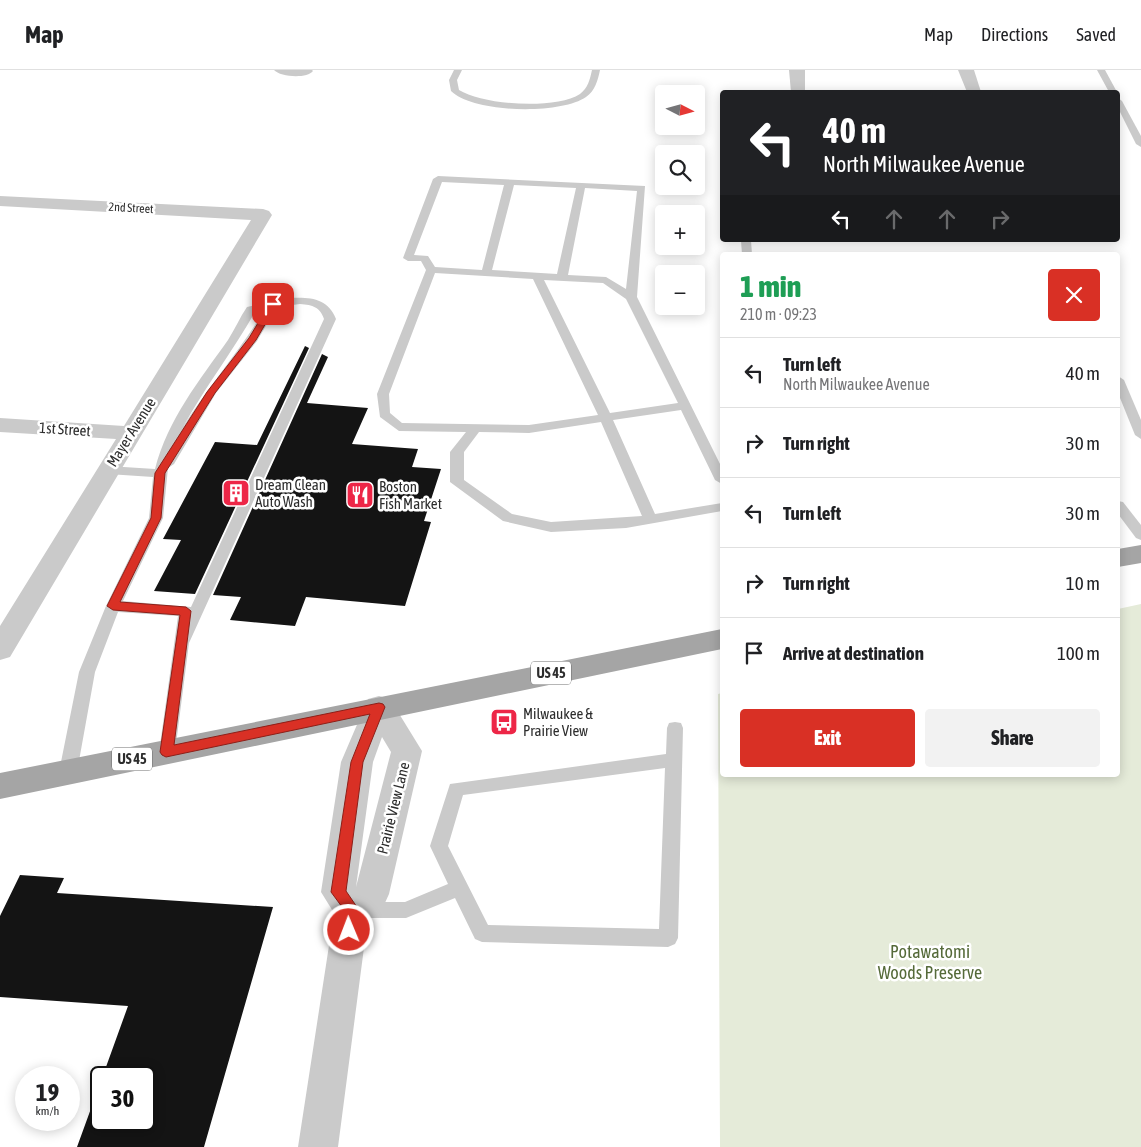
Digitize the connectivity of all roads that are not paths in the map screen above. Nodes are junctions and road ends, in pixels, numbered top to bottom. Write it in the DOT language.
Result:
graph roads {
  1 [pos="282,70"];
  2 [pos="458,70"];
  3 [pos="596,70"];
  4 [pos="797,70"];
  5 [pos="966,70"];
  6 [pos="1101,70"];
  7 [pos="305,71"];
  8 [pos="798,90"];
  9 [pos="973,90"];
  10 [pos="1112,90"];
  11 [pos="1120,105"];
  12 [pos="1141,144"];
  13 [pos="510,182"];
  14 [pos="581,185"];
  15 [pos="0,201"];
  16 [pos="263,215"];
  17 [pos="431,270"];
  18 [pos="486,273"];
  19 [pos="537,276"];
  20 [pos="562,278"];
  21 [pos="631,297"];
  22 [pos="1120,385"];
  23 [pos="686,406"];
  24 [pos="606,418"];
  25 [pos="0,425"];
  26 [pos="475,428"];
  27 [pos="131,433"];
  28 [pos="1141,435"];
  29 [pos="108,470"];
  30 [pos="160,473"];
  31 [pos="720,476"];
  32 [pos="720,507"];
  33 [pos="1120,509"];
  34 [pos="650,519"];
  35 [pos="1141,535"];
  36 [pos="1141,554"];
  37 [pos="1120,558"];
  38 [pos="113,606"];
  39 [pos="720,639"];
  40 [pos="182,641"];
  41 [pos="0,650"];
  42 [pos="379,707"];
  43 [pos="675,728"];
  44 [pos="166,752"];
  45 [pos="674,760"];
  46 [pos="68,772"];
  47 [pos="0,786"];
  48 [pos="459,888"];
  49 [pos="352,910"];
  50 [pos="318,1147"];
  1 -- 7 [label="street"];
  2 -- 3 [label="lane"];
  4 -- 8 [label="street"];
  5 -- 9 [label="street"];
  6 -- 10 [label="lane"];
  11 -- 12 [label="lane"];
  13 -- 14 [label="lane"];
  13 -- 17 [label="lane"];
  13 -- 18 [label="lane"];
  14 -- 20 [label="lane"];
  14 -- 21 [label="lane"];
  15 -- 16 [label="street, 2nd Street"];
  16 -- 27 [label="street, Mayer Avenue"];
  17 -- 18 [label="lane"];
  17 -- 26 [label="lane"];
  18 -- 19 [label="lane"];
  19 -- 20 [label="lane"];
  19 -- 24 [label="lane"];
  20 -- 21 [label="lane"];
  21 -- 23 [label="lane"];
  22 -- 28 [label="lane"];
  23 -- 24 [label="lane"];
  23 -- 31 [label="lane"];
  24 -- 26 [label="lane"];
  24 -- 34 [label="lane"];
  25 -- 27 [label="street, 1st Street"];
  26 -- 34 [label="lane"];
  27 -- 29 [label="street, Mayer Avenue"];
  29 -- 30 [label="lane"];
  29 -- 41 [label="street, Mayer Avenue"];
  30 -- 38 [label="lane"];
  30 -- 40 [label="lane"];
  32 -- 34 [label="lane"];
  33 -- 35 [label="lane"];
  36 -- 37 [label="main road"];
  38 -- 40 [label="lane"];
  38 -- 46 [label="lane"];
  39 -- 42 [label="main road, US 45"];
  40 -- 44 [label="lane"];
  42 -- 44 [label="main road, US 45"];
  42 -- 49 [label="street"];
  42 -- 49 [label="street, Prairie View Lane"];
  43 -- 45 [label="lane"];
  44 -- 46 [label="main road, US 45"];
  45 -- 48 [label="lane"];
  45 -- 48 [label="lane"];
  46 -- 47 [label="main road, US 45"];
  48 -- 49 [label="lane"];
  49 -- 50 [label="street"];
}
